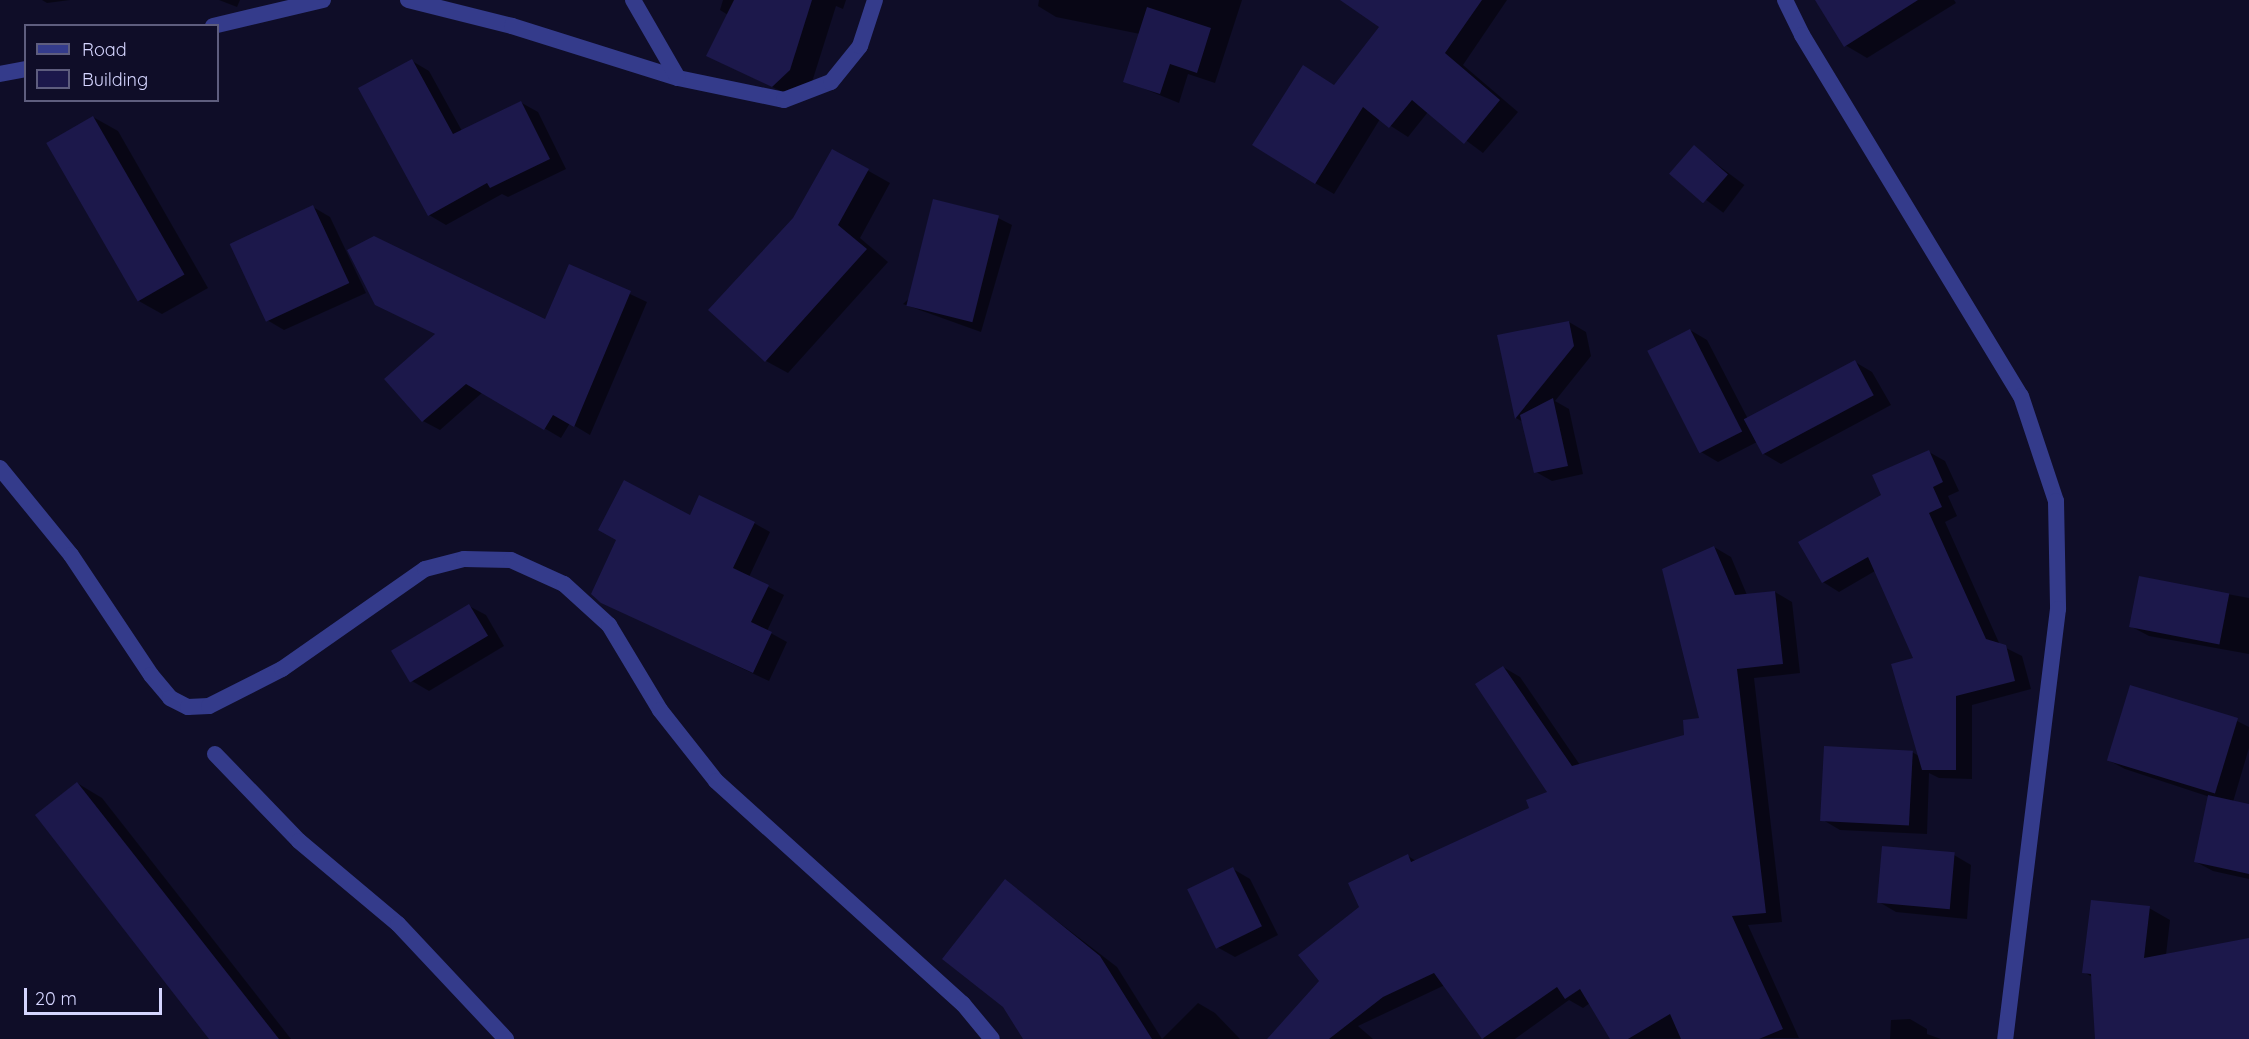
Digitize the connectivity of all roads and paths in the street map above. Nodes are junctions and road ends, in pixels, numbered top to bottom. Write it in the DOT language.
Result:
graph roads {
  1 [pos="323,0"];
  2 [pos="408,0"];
  3 [pos="633,0"];
  4 [pos="875,0"];
  5 [pos="1785,0"];
  6 [pos="219,25"];
  7 [pos="24,69"];
  8 [pos="0,74"];
  9 [pos="678,78"];
  10 [pos="0,468"];
  11 [pos="216,754"];
  12 [pos="506,1039"];
  13 [pos="992,1039"];
  14 [pos="2005,1039"];
  1 -- 6 [label="street"];
  2 -- 9 [label="street"];
  3 -- 9 [label="street"];
  4 -- 9 [label="street"];
  5 -- 14 [label="street"];
  7 -- 8 [label="street"];
  10 -- 13 [label="street"];
  11 -- 12 [label="street"];
}
